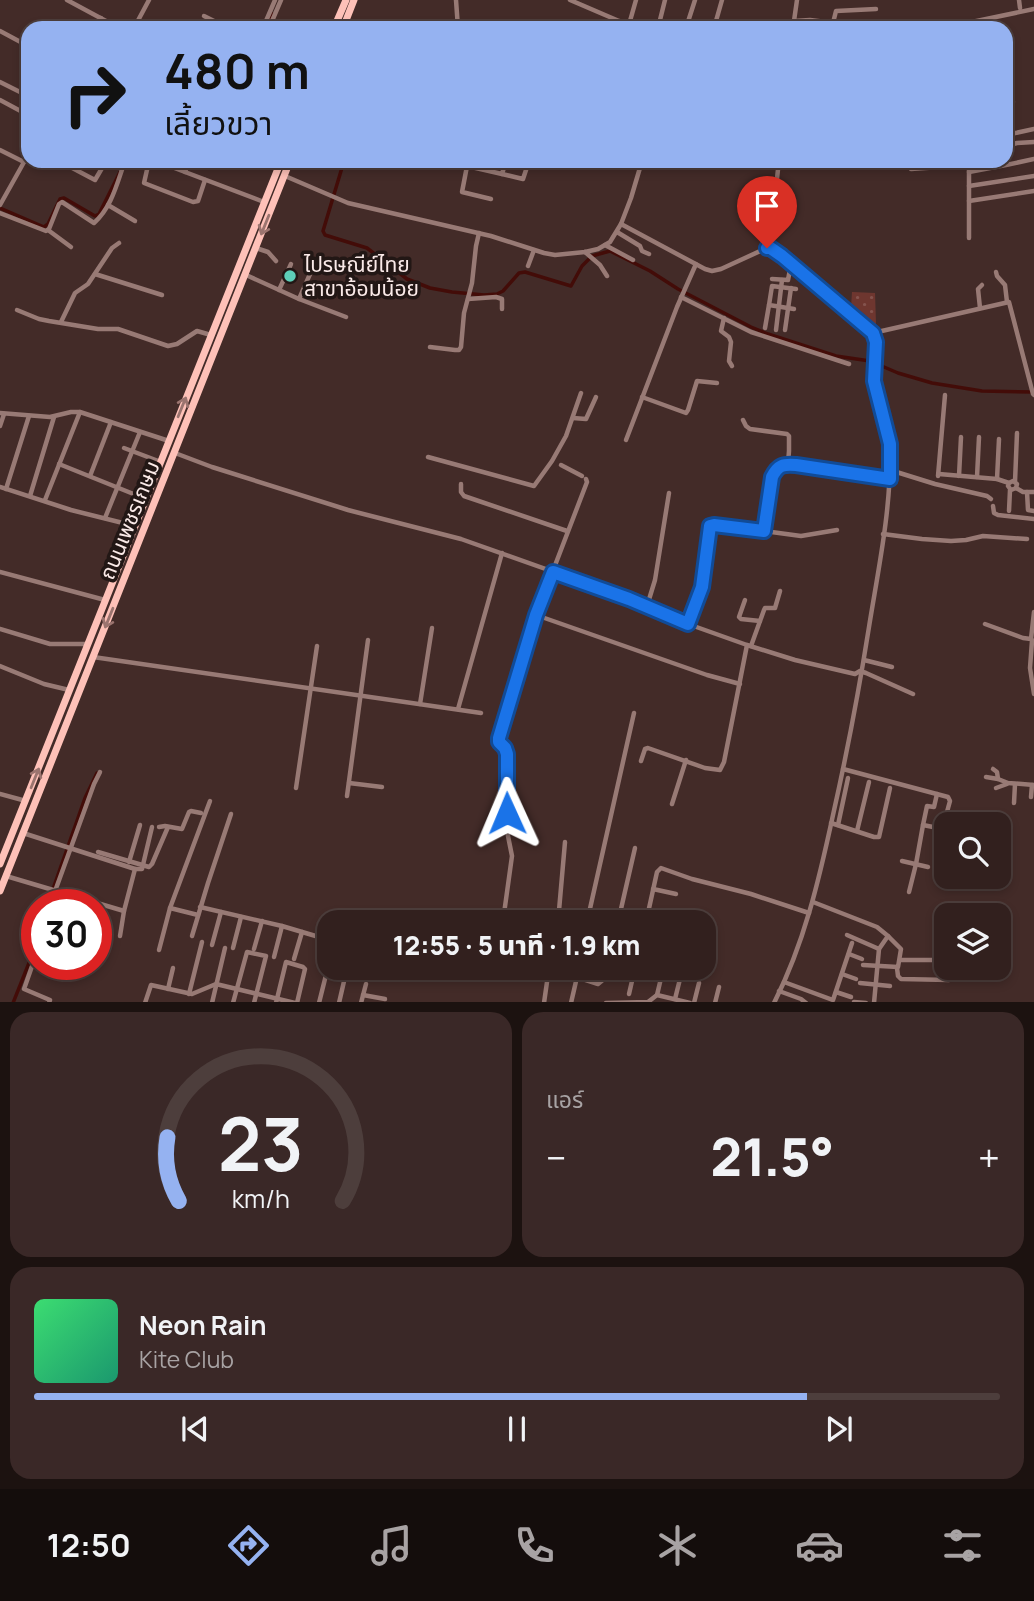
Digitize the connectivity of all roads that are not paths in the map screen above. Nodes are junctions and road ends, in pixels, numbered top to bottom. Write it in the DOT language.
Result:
graph roads {
  1 [pos="66,0"];
  2 [pos="149,0"];
  3 [pos="275,0"];
  4 [pos="281,0"];
  5 [pos="346,0"];
  6 [pos="354,0"];
  7 [pos="456,0"];
  8 [pos="570,0"];
  9 [pos="636,0"];
  10 [pos="665,0"];
  11 [pos="695,0"];
  12 [pos="722,0"];
  13 [pos="797,0"];
  14 [pos="1019,0"];
  15 [pos="1020,8"];
  16 [pos="876,9"];
  17 [pos="1034,9"];
  18 [pos="204,16"];
  19 [pos="101,18"];
  20 [pos="100,21"];
  21 [pos="106,21"];
  22 [pos="138,21"];
  23 [pos="214,21"];
  24 [pos="265,21"];
  25 [pos="272,21"];
  26 [pos="337,21"];
  27 [pos="346,21"];
  28 [pos="458,21"];
  29 [pos="619,21"];
  30 [pos="630,21"];
  31 [pos="659,21"];
  32 [pos="688,21"];
  33 [pos="716,21"];
  34 [pos="794,21"];
  35 [pos="834,21"];
  36 [pos="985,21"];
  37 [pos="0,31"];
  38 [pos="21,42"];
  39 [pos="0,82"];
  40 [pos="21,92"];
  41 [pos="0,100"];
  42 [pos="21,111"];
  43 [pos="1034,129"];
  44 [pos="1013,134"];
  45 [pos="1034,142"];
  46 [pos="1013,144"];
  47 [pos="0,150"];
  48 [pos="1034,159"];
  49 [pos="21,161"];
  50 [pos="1013,164"];
  51 [pos="21,168"];
  52 [pos="72,168"];
  53 [pos="102,168"];
  54 [pos="119,168"];
  55 [pos="147,168"];
  56 [pos="175,168"];
  57 [pos="186,168"];
  58 [pos="278,168"];
  59 [pos="288,168"];
  60 [pos="467,168"];
  61 [pos="483,168"];
  62 [pos="504,168"];
  63 [pos="527,168"];
  64 [pos="640,168"];
  65 [pos="778,168"];
  66 [pos="921,168"];
  67 [pos="969,168"];
  68 [pos="994,168"];
  69 [pos="122,169"];
  70 [pos="911,169"];
  71 [pos="185,172"];
  72 [pos="969,172"];
  73 [pos="502,174"];
  74 [pos="285,176"];
  75 [pos="1034,176"];
  76 [pos="205,180"];
  77 [pos="969,186"];
  78 [pos="1034,191"];
  79 [pos="491,199"];
  80 [pos="264,202"];
  81 [pos="969,202"];
  82 [pos="0,205"];
  83 [pos="108,205"];
  84 [pos="0,213"];
  85 [pos="135,221"];
  86 [pos="621,223"];
  87 [pos="48,230"];
  88 [pos="617,232"];
  89 [pos="479,233"];
  90 [pos="969,238"];
  91 [pos="119,243"];
  92 [pos="605,245"];
  93 [pos="71,247"];
  94 [pos="769,247"];
  95 [pos="256,248"];
  96 [pos="534,250"];
  97 [pos="649,254"];
  98 [pos="588,256"];
  99 [pos="633,260"];
  100 [pos="276,261"];
  101 [pos="791,263"];
  102 [pos="291,264"];
  103 [pos="696,264"];
  104 [pos="528,266"];
  105 [pos="327,267"];
  106 [pos="996,271"];
  107 [pos="95,274"];
  108 [pos="246,275"];
  109 [pos="607,276"];
  110 [pos="772,279"];
  111 [pos="782,280"];
  112 [pos="982,285"];
  113 [pos="781,287"];
  114 [pos="279,290"];
  115 [pos="682,294"];
  116 [pos="162,295"];
  117 [pos="469,296"];
  118 [pos="299,299"];
  119 [pos="1007,302"];
  120 [pos="769,305"];
  121 [pos="779,306"];
  122 [pos="791,308"];
  123 [pos="980,308"];
  124 [pos="502,309"];
  125 [pos="17,310"];
  126 [pos="346,317"];
  127 [pos="724,318"];
  128 [pos="61,322"];
  129 [pos="765,328"];
  130 [pos="776,330"];
  131 [pos="785,330"];
  132 [pos="873,333"];
  133 [pos="211,335"];
  134 [pos="430,347"];
  135 [pos="849,364"];
  136 [pos="732,366"];
  137 [pos="718,383"];
  138 [pos="581,393"];
  139 [pos="1033,393"];
  140 [pos="945,395"];
  141 [pos="596,397"];
  142 [pos="642,397"];
  143 [pos="80,412"];
  144 [pos="2,414"];
  145 [pos="29,416"];
  146 [pos="54,417"];
  147 [pos="573,418"];
  148 [pos="743,420"];
  149 [pos="111,422"];
  150 [pos="0,426"];
  151 [pos="141,432"];
  152 [pos="1017,433"];
  153 [pos="961,437"];
  154 [pos="979,437"];
  155 [pos="999,439"];
  156 [pos="626,440"];
  157 [pos="169,441"];
  158 [pos="124,448"];
  159 [pos="133,451"];
  160 [pos="175,453"];
  161 [pos="428,457"];
  162 [pos="161,462"];
  163 [pos="557,463"];
  164 [pos="59,464"];
  165 [pos="788,464"];
  166 [pos="890,470"];
  167 [pos="90,476"];
  168 [pos="959,476"];
  169 [pos="977,477"];
  170 [pos="887,478"];
  171 [pos="937,479"];
  172 [pos="997,479"];
  173 [pos="461,484"];
  174 [pos="0,487"];
  175 [pos="1012,487"];
  176 [pos="117,488"];
  177 [pos="6,489"];
  178 [pos="1027,492"];
  179 [pos="1034,492"];
  180 [pos="669,493"];
  181 [pos="30,496"];
  182 [pos="146,499"];
  183 [pos="991,499"];
  184 [pos="45,500"];
  185 [pos="993,506"];
  186 [pos="1009,511"];
  187 [pos="1034,511"];
  188 [pos="105,518"];
  189 [pos="1034,519"];
  190 [pos="135,526"];
  191 [pos="837,530"];
  192 [pos="568,531"];
  193 [pos="764,531"];
  194 [pos="883,534"];
  195 [pos="1027,539"];
  196 [pos="502,553"];
  197 [pos="0,572"];
  198 [pos="553,572"];
  199 [pos="780,591"];
  200 [pos="106,600"];
  201 [pos="745,600"];
  202 [pos="647,606"];
  203 [pos="1034,612"];
  204 [pos="536,615"];
  205 [pos="760,621"];
  206 [pos="688,624"];
  207 [pos="985,624"];
  208 [pos="432,628"];
  209 [pos="0,629"];
  210 [pos="368,640"];
  211 [pos="1032,640"];
  212 [pos="88,644"];
  213 [pos="317,646"];
  214 [pos="749,646"];
  215 [pos="93,657"];
  216 [pos="864,660"];
  217 [pos="0,666"];
  218 [pos="892,667"];
  219 [pos="860,674"];
  220 [pos="740,684"];
  221 [pos="309,688"];
  222 [pos="70,691"];
  223 [pos="1034,692"];
  224 [pos="913,694"];
  225 [pos="360,695"];
  226 [pos="421,704"];
  227 [pos="458,709"];
  228 [pos="481,713"];
  229 [pos="634,713"];
  230 [pos="641,761"];
  231 [pos="686,761"];
  232 [pos="843,769"];
  233 [pos="993,769"];
  234 [pos="100,772"];
  235 [pos="986,777"];
  236 [pos="848,778"];
  237 [pos="998,779"];
  238 [pos="869,782"];
  239 [pos="348,783"];
  240 [pos="1008,783"];
  241 [pos="1015,784"];
  242 [pos="1033,785"];
  243 [pos="382,787"];
  244 [pos="296,788"];
  245 [pos="890,788"];
  246 [pos="996,788"];
  247 [pos="0,794"];
  248 [pos="937,794"];
  249 [pos="347,796"];
  250 [pos="1031,797"];
  251 [pos="26,801"];
  252 [pos="210,801"];
  253 [pos="1014,803"];
  254 [pos="672,804"];
  255 [pos="947,812"];
  256 [pos="201,813"];
  257 [pos="231,814"];
  258 [pos="831,823"];
  259 [pos="922,824"];
  260 [pos="140,825"];
  261 [pos="838,825"];
  262 [pos="152,827"];
  263 [pos="159,827"];
  264 [pos="168,827"];
  265 [pos="934,827"];
  266 [pos="857,831"];
  267 [pos="23,833"];
  268 [pos="565,842"];
  269 [pos="69,848"];
  270 [pos="635,848"];
  271 [pos="98,852"];
  272 [pos="902,861"];
  273 [pos="129,862"];
  274 [pos="0,864"];
  275 [pos="916,864"];
  276 [pos="143,866"];
  277 [pos="928,867"];
  278 [pos="135,869"];
  279 [pos="6,876"];
  280 [pos="653,888"];
  281 [pos="51,889"];
  282 [pos="54,889"];
  283 [pos="0,891"];
  284 [pos="909,892"];
  285 [pos="676,894"];
  286 [pos="813,902"];
  287 [pos="201,907"];
  288 [pos="112,908"];
  289 [pos="170,908"];
  290 [pos="505,910"];
  291 [pos="559,910"];
  292 [pos="590,910"];
  293 [pos="621,910"];
  294 [pos="648,910"];
  295 [pos="124,911"];
  296 [pos="221,912"];
  297 [pos="807,912"];
  298 [pos="198,915"];
  299 [pos="241,917"];
  300 [pos="261,921"];
  301 [pos="282,926"];
  302 [pos="302,932"];
  303 [pos="847,935"];
  304 [pos="120,936"];
  305 [pos="192,936"];
  306 [pos="317,936"];
  307 [pos="888,936"];
  308 [pos="202,942"];
  309 [pos="852,943"];
  310 [pos="212,944"];
  311 [pos="225,948"];
  312 [pos="233,948"];
  313 [pos="254,949"];
  314 [pos="879,949"];
  315 [pos="159,950"];
  316 [pos="849,954"];
  317 [pos="274,957"];
  318 [pos="294,959"];
  319 [pos="900,960"];
  320 [pos="934,960"];
  321 [pos="877,966"];
  322 [pos="173,968"];
  323 [pos="897,968"];
  324 [pos="842,974"];
  325 [pos="27,980"];
  326 [pos="547,980"];
  327 [pos="575,980"];
  328 [pos="585,980"];
  329 [pos="603,980"];
  330 [pos="632,980"];
  331 [pos="661,980"];
  332 [pos="680,980"];
  333 [pos="934,980"];
  334 [pos="784,982"];
  335 [pos="699,983"];
  336 [pos="216,984"];
  337 [pos="366,984"];
  338 [pos="875,985"];
  339 [pos="890,986"];
  340 [pos="719,987"];
  341 [pos="168,989"];
  342 [pos="236,989"];
  343 [pos="779,991"];
  344 [pos="836,992"];
  345 [pos="257,993"];
  346 [pos="190,994"];
  347 [pos="629,994"];
  348 [pos="363,995"];
  349 [pos="657,995"];
  350 [pos="385,999"];
  351 [pos="675,999"];
  352 [pos="853,999"];
  353 [pos="276,1000"];
  354 [pos="50,1001"];
  355 [pos="145,1002"];
  356 [pos="190,1002"];
  357 [pos="212,1002"];
  358 [pos="233,1002"];
  359 [pos="254,1002"];
  360 [pos="296,1002"];
  361 [pos="319,1002"];
  362 [pos="339,1002"];
  363 [pos="361,1002"];
  364 [pos="544,1002"];
  365 [pos="571,1002"];
  366 [pos="648,1002"];
  367 [pos="688,1002"];
  368 [pos="692,1002"];
  369 [pos="715,1002"];
  370 [pos="774,1002"];
  371 [pos="805,1002"];
  372 [pos="874,1002"];
  1 -- 19 [label="street"];
  2 -- 22 [label="street"];
  3 -- 24 [label="street"];
  4 -- 25 [label="street"];
  5 -- 26 [label="main road"];
  6 -- 27 [label="main road"];
  7 -- 28 [label="street"];
  8 -- 29 [label="street"];
  9 -- 30 [label="street"];
  10 -- 31 [label="street"];
  11 -- 32 [label="street"];
  12 -- 33 [label="street"];
  13 -- 34 [label="street"];
  14 -- 15 [label="street"];
  16 -- 35 [label="street"];
  17 -- 36 [label="street"];
  18 -- 23 [label="street"];
  19 -- 20 [label="street"];
  19 -- 21 [label="street"];
  37 -- 38 [label="street"];
  39 -- 40 [label="street"];
  41 -- 42 [label="street"];
  43 -- 44 [label="street"];
  45 -- 46 [label="street"];
  47 -- 49 [label="street"];
  48 -- 50 [label="street"];
  51 -- 82 [label="street"];
  52 -- 53 [label="street"];
  54 -- 69 [label="street"];
  55 -- 76 [label="street"];
  56 -- 71 [label="street"];
  57 -- 71 [label="street"];
  58 -- 80 [label="main road, ถนนเพชรเกษม"];
  59 -- 74 [label="main road, ถนนเพชรเกษม"];
  60 -- 79 [label="street"];
  61 -- 73 [label="street"];
  62 -- 73 [label="street"];
  63 -- 73 [label="street"];
  64 -- 86 [label="street"];
  65 -- 94 [label="street"];
  66 -- 70 [label="street"];
  67 -- 72 [label="street"];
  68 -- 72 [label="street"];
  69 -- 83 [label="street"];
  71 -- 76 [label="street"];
  72 -- 77 [label="street"];
  74 -- 89 [label="street"];
  74 -- 95 [label="main road, ถนนเพชรเกษม, one-way"];
  75 -- 77 [label="street"];
  76 -- 80 [label="street"];
  77 -- 81 [label="street"];
  78 -- 81 [label="street"];
  80 -- 133 [label="main road, ถนนเพชรเกษม"];
  81 -- 90 [label="street"];
  83 -- 85 [label="street"];
  83 -- 87 [label="street"];
  84 -- 87 [label="street"];
  86 -- 88 [label="street"];
  86 -- 103 [label="street"];
  87 -- 93 [label="street"];
  88 -- 92 [label="street"];
  88 -- 97 [label="street"];
  89 -- 96 [label="street"];
  89 -- 117 [label="street"];
  91 -- 107 [label="street"];
  92 -- 98 [label="street"];
  92 -- 99 [label="street"];
  94 -- 101 [label="street"];
  94 -- 103 [label="street"];
  95 -- 100 [label="street"];
  95 -- 108 [label="main road, ถนนเพชรเกษม"];
  96 -- 98 [label="street"];
  96 -- 104 [label="street"];
  98 -- 109 [label="street"];
  101 -- 111 [label="street"];
  101 -- 132 [label="street"];
  102 -- 114 [label="street"];
  103 -- 115 [label="street"];
  105 -- 118 [label="street"];
  106 -- 119 [label="street"];
  107 -- 116 [label="street"];
  107 -- 128 [label="street"];
  108 -- 114 [label="street"];
  108 -- 160 [label="main road, ถนนเพชรเกษม"];
  110 -- 111 [label="street"];
  111 -- 113 [label="street"];
  112 -- 123 [label="street"];
  113 -- 120 [label="street"];
  113 -- 121 [label="street"];
  113 -- 122 [label="street"];
  114 -- 118 [label="street"];
  115 -- 127 [label="street"];
  115 -- 142 [label="street"];
  117 -- 124 [label="street"];
  117 -- 134 [label="street"];
  118 -- 126 [label="street"];
  119 -- 123 [label="street"];
  119 -- 139 [label="street"];
  120 -- 121 [label="street"];
  120 -- 129 [label="street"];
  121 -- 122 [label="street"];
  121 -- 130 [label="street"];
  122 -- 131 [label="street"];
  123 -- 132 [label="street"];
  125 -- 128 [label="street"];
  127 -- 135 [label="street"];
  127 -- 136 [label="street"];
  128 -- 133 [label="street"];
  132 -- 166 [label="street"];
  157 -- 133 [label="main road, ถนนเพชรเกษม, one-way"];
  137 -- 142 [label="street"];
  138 -- 147 [label="street"];
  140 -- 171 [label="street"];
  141 -- 147 [label="street"];
  142 -- 156 [label="street"];
  143 -- 146 [label="street"];
  143 -- 149 [label="street"];
  143 -- 164 [label="street"];
  144 -- 145 [label="street"];
  144 -- 150 [label="street"];
  145 -- 146 [label="street"];
  145 -- 177 [label="street"];
  146 -- 181 [label="street"];
  147 -- 163 [label="street"];
  148 -- 165 [label="street"];
  149 -- 151 [label="street"];
  149 -- 167 [label="street"];
  151 -- 157 [label="street"];
  151 -- 159 [label="street"];
  152 -- 175 [label="street"];
  153 -- 168 [label="street"];
  154 -- 169 [label="street"];
  155 -- 172 [label="street"];
  157 -- 162 [label="main road, ถนนเพชรเกษม"];
  158 -- 159 [label="street"];
  159 -- 162 [label="street"];
  159 -- 176 [label="street"];
  160 -- 196 [label="street"];
  160 -- 215 [label="main road, ถนนเพชรเกษม, one-way"];
  161 -- 163 [label="street"];
  162 -- 182 [label="main road, ถนนเพชรเกษม"];
  163 -- 192 [label="street"];
  164 -- 167 [label="street"];
  164 -- 184 [label="street"];
  165 -- 170 [label="street"];
  165 -- 193 [label="street"];
  166 -- 170 [label="street"];
  166 -- 171 [label="street"];
  167 -- 176 [label="street"];
  168 -- 169 [label="street"];
  168 -- 171 [label="street"];
  169 -- 172 [label="street"];
  170 -- 194 [label="street"];
  171 -- 183 [label="street"];
  172 -- 175 [label="street"];
  173 -- 192 [label="street"];
  174 -- 177 [label="street"];
  175 -- 178 [label="street"];
  175 -- 186 [label="street"];
  176 -- 182 [label="street"];
  176 -- 188 [label="street"];
  177 -- 181 [label="street"];
  178 -- 179 [label="street"];
  178 -- 187 [label="street"];
  180 -- 202 [label="street"];
  181 -- 184 [label="street"];
  182 -- 190 [label="main road, ถนนเพชรเกษม"];
  184 -- 188 [label="street"];
  185 -- 189 [label="street"];
  188 -- 190 [label="street"];
  190 -- 200 [label="main road, ถนนเพชรเกษม"];
  191 -- 193 [label="street"];
  192 -- 198 [label="street"];
  193 -- 206 [label="street"];
  194 -- 195 [label="street"];
  194 -- 216 [label="street"];
  196 -- 198 [label="street"];
  196 -- 227 [label="street"];
  197 -- 200 [label="street"];
  198 -- 202 [label="street"];
  198 -- 204 [label="street"];
  199 -- 205 [label="street"];
  200 -- 212 [label="main road, ถนนเพชรเกษม"];
  201 -- 205 [label="street"];
  202 -- 206 [label="street"];
  203 -- 211 [label="street"];
  204 -- 220 [label="street"];
  204 -- 290 [label="street"];
  205 -- 214 [label="street"];
  206 -- 214 [label="street"];
  207 -- 211 [label="street"];
  208 -- 226 [label="street"];
  209 -- 212 [label="street"];
  210 -- 225 [label="street"];
  211 -- 223 [label="street"];
  212 -- 222 [label="main road, ถนนเพชรเกษม"];
  213 -- 221 [label="street"];
  214 -- 219 [label="street"];
  214 -- 220 [label="street"];
  215 -- 221 [label="street"];
  215 -- 267 [label="main road, ถนนเพชรเกษม"];
  216 -- 218 [label="street"];
  216 -- 219 [label="street"];
  217 -- 222 [label="street"];
  219 -- 224 [label="street"];
  219 -- 232 [label="street"];
  220 -- 231 [label="street"];
  221 -- 225 [label="street"];
  221 -- 244 [label="street"];
  251 -- 222 [label="main road, ถนนเพชรเกษม, one-way"];
  225 -- 226 [label="street"];
  225 -- 239 [label="street"];
  226 -- 227 [label="street"];
  227 -- 228 [label="street"];
  229 -- 292 [label="street"];
  230 -- 231 [label="street"];
  231 -- 254 [label="street"];
  232 -- 248 [label="street"];
  232 -- 258 [label="street"];
  233 -- 237 [label="street"];
  234 -- 269 [label="street"];
  235 -- 237 [label="street"];
  236 -- 261 [label="street"];
  237 -- 240 [label="street"];
  238 -- 266 [label="street"];
  239 -- 243 [label="street"];
  239 -- 249 [label="street"];
  240 -- 241 [label="street"];
  240 -- 246 [label="street"];
  241 -- 242 [label="street"];
  241 -- 253 [label="street"];
  242 -- 250 [label="street"];
  245 -- 266 [label="street"];
  247 -- 251 [label="street"];
  248 -- 255 [label="street"];
  248 -- 259 [label="street"];
  251 -- 274 [label="main road, ถนนเพชรเกษม"];
  252 -- 289 [label="street"];
  256 -- 264 [label="street"];
  257 -- 287 [label="street"];
  258 -- 261 [label="street"];
  258 -- 286 [label="street"];
  259 -- 265 [label="street"];
  259 -- 275 [label="street"];
  260 -- 273 [label="street"];
  261 -- 266 [label="street"];
  262 -- 276 [label="street"];
  263 -- 264 [label="street"];
  264 -- 276 [label="street"];
  267 -- 269 [label="street"];
  267 -- 279 [label="main road, ถนนเพชรเกษม"];
  268 -- 291 [label="street"];
  269 -- 278 [label="street"];
  269 -- 282 [label="street"];
  270 -- 293 [label="street"];
  271 -- 273 [label="street"];
  272 -- 275 [label="street"];
  273 -- 276 [label="street"];
  275 -- 277 [label="street"];
  275 -- 284 [label="street"];
  276 -- 278 [label="street"];
  278 -- 295 [label="street"];
  279 -- 281 [label="street"];
  279 -- 283 [label="main road, ถนนเพชรเกษม"];
  280 -- 285 [label="street"];
  280 -- 294 [label="street"];
  280 -- 297 [label="street"];
  286 -- 297 [label="street"];
  286 -- 307 [label="street"];
  287 -- 296 [label="street"];
  287 -- 298 [label="street"];
  288 -- 295 [label="street"];
  289 -- 298 [label="street"];
  289 -- 315 [label="street"];
  295 -- 304 [label="street"];
  296 -- 299 [label="street"];
  296 -- 310 [label="street"];
  297 -- 334 [label="street"];
  298 -- 305 [label="street"];
  299 -- 300 [label="street"];
  299 -- 312 [label="street"];
  300 -- 301 [label="street"];
  300 -- 313 [label="street"];
  301 -- 302 [label="street"];
  301 -- 317 [label="street"];
  302 -- 306 [label="street"];
  302 -- 318 [label="street"];
  303 -- 314 [label="street"];
  307 -- 314 [label="street"];
  307 -- 319 [label="street"];
  308 -- 346 [label="street"];
  309 -- 316 [label="street"];
  311 -- 336 [label="street"];
  314 -- 321 [label="street"];
  316 -- 321 [label="street"];
  316 -- 324 [label="street"];
  319 -- 320 [label="street"];
  319 -- 323 [label="street"];
  321 -- 323 [label="street"];
  321 -- 338 [label="street"];
  322 -- 341 [label="street"];
  323 -- 333 [label="street"];
  324 -- 338 [label="street"];
  324 -- 344 [label="street"];
  325 -- 354 [label="street"];
  326 -- 364 [label="street"];
  327 -- 365 [label="street"];
  328 -- 329 [label="street"];
  330 -- 347 [label="street"];
  331 -- 349 [label="street"];
  332 -- 351 [label="street"];
  334 -- 343 [label="street"];
  334 -- 344 [label="street"];
  335 -- 368 [label="street"];
  336 -- 342 [label="street"];
  336 -- 346 [label="street"];
  336 -- 357 [label="street"];
  337 -- 348 [label="street"];
  338 -- 339 [label="street"];
  338 -- 372 [label="street"];
  340 -- 369 [label="street"];
  341 -- 346 [label="street"];
  341 -- 355 [label="street"];
  342 -- 345 [label="street"];
  342 -- 345 [label="street"];
  342 -- 358 [label="street"];
  343 -- 370 [label="street"];
  343 -- 371 [label="street"];
  344 -- 352 [label="street"];
  345 -- 353 [label="street"];
  345 -- 359 [label="street"];
  346 -- 356 [label="street"];
  348 -- 350 [label="street"];
  348 -- 363 [label="street"];
  349 -- 351 [label="street"];
  349 -- 366 [label="street"];
  351 -- 367 [label="street"];
  353 -- 360 [label="street"];
  361 -- 362 [label="street"];
}
